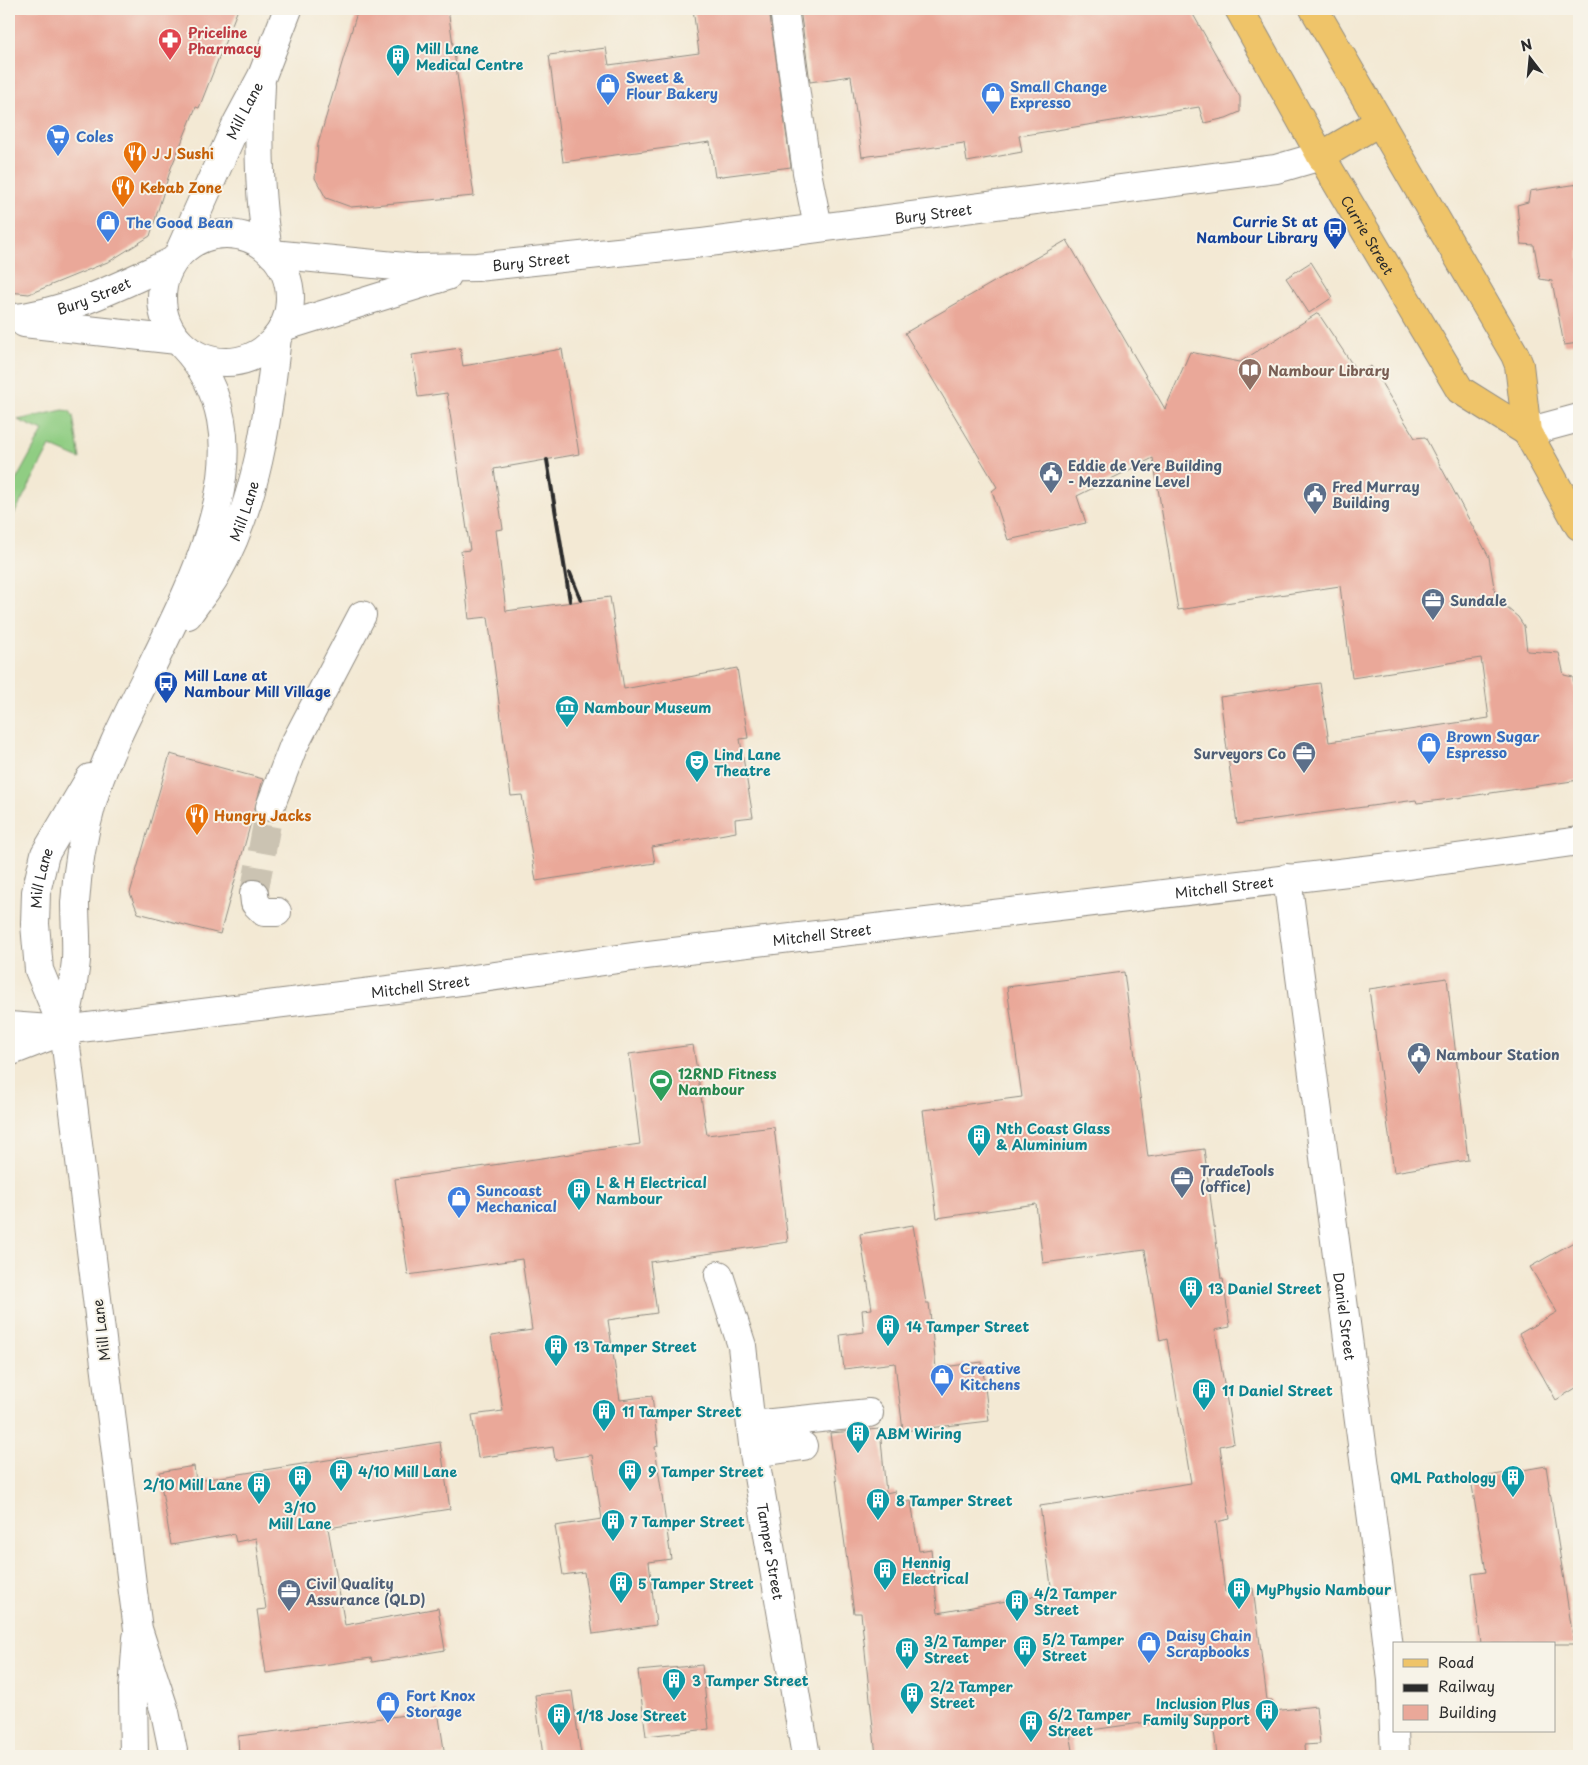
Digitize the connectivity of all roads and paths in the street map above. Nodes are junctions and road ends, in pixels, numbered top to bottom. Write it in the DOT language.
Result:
graph roads {
  1 [pos="288,9"];
  2 [pos="784,9"];
  3 [pos="1239,9"];
  4 [pos="1314,9"];
  5 [pos="262,76"];
  6 [pos="1379,122"];
  7 [pos="1321,156"];
  8 [pos="818,227"];
  9 [pos="270,251"];
  10 [pos="176,258"];
  11 [pos="477,267"];
  12 [pos="9,320"];
  13 [pos="280,332"];
  14 [pos="180,343"];
  15 [pos="1579,418"];
  16 [pos="1527,432"];
  17 [pos="1579,526"];
  18 [pos="362,615"];
  19 [pos="155,664"];
  20 [pos="115,740"];
  21 [pos="270,807"];
  22 [pos="1579,841"];
  23 [pos="1287,878"];
  24 [pos="254,894"];
  25 [pos="277,912"];
  26 [pos="9,1026"];
  27 [pos="64,1030"];
  28 [pos="9,1052"];
  29 [pos="718,1275"];
  30 [pos="869,1413"];
  31 [pos="752,1425"];
  32 [pos="803,1446"];
  33 [pos="754,1453"];
  34 [pos="138,1629"];
  35 [pos="1393,1705"];
  36 [pos="1394,1732"];
  37 [pos="134,1756"];
  38 [pos="174,1756"];
  39 [pos="806,1756"];
  40 [pos="1395,1756"];
  1 -- 5 [label="street, Mill Lane"];
  2 -- 8 [label="street"];
  3 -- 7 [label="main road, Currie Street"];
  4 -- 6 [label="main road, Currie Street"];
  5 -- 9 [label="street, Mill Lane"];
  5 -- 10 [label="street, Mill Lane"];
  6 -- 7 [label="main road, Bury Street"];
  6 -- 16 [label="main road, Currie Street"];
  7 -- 8 [label="street, Bury Street"];
  7 -- 16 [label="main road, Currie Street"];
  8 -- 11 [label="street, Bury Street"];
  9 -- 10 [label="street"];
  9 -- 11 [label="street, Bury Street"];
  9 -- 13 [label="street"];
  10 -- 12 [label="street, Bury Street"];
  10 -- 14 [label="street"];
  11 -- 13 [label="street, Bury Street"];
  12 -- 14 [label="street"];
  13 -- 14 [label="street"];
  13 -- 19 [label="street, Mill Lane"];
  14 -- 19 [label="street, Mill Lane"];
  15 -- 16 [label="street"];
  16 -- 17 [label="main road, Currie Street"];
  18 -- 21 [label="street"];
  19 -- 20 [label="street, Mill Lane"];
  20 -- 27 [label="street, Mill Lane"];
  20 -- 27 [label="street, Mill Lane"];
  22 -- 23 [label="street, Mitchell Street"];
  23 -- 27 [label="street, Mitchell Street"];
  23 -- 35 [label="street, Daniel Street"];
  24 -- 25 [label="street"];
  26 -- 27 [label="street, Mitchell Street"];
  27 -- 28 [label="street, Mitchell Street"];
  27 -- 34 [label="street, Mill Lane"];
  29 -- 31 [label="street, Tamper Street"];
  30 -- 31 [label="street"];
  31 -- 33 [label="street, Tamper Street"];
  32 -- 33 [label="street"];
  33 -- 39 [label="street, Tamper Street"];
  34 -- 37 [label="street, Mill Lane"];
  34 -- 38 [label="street, Mill Lane"];
  36 -- 40 [label="street, Daniel Street"];
}
